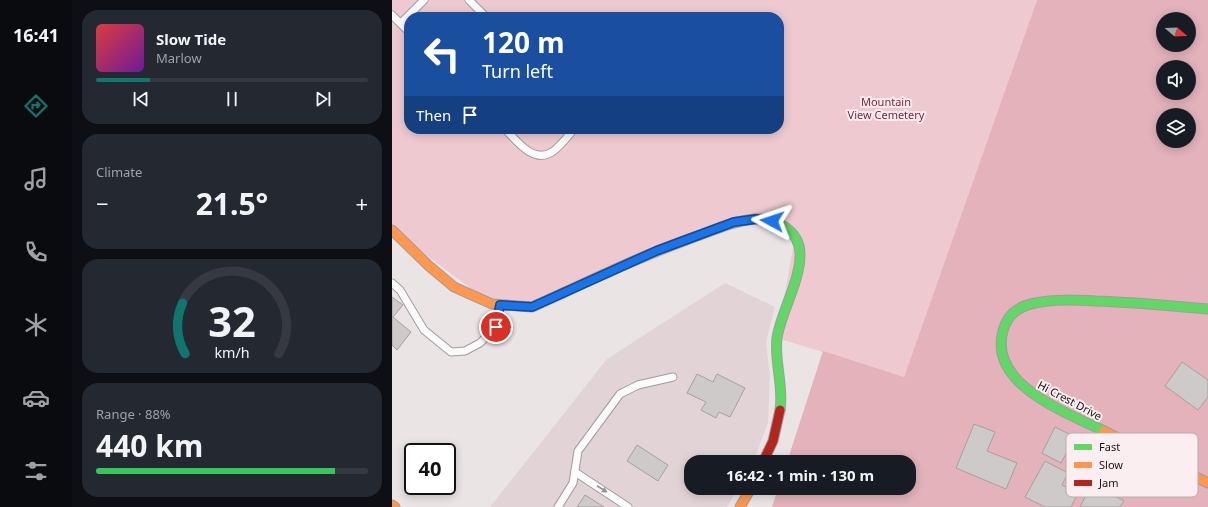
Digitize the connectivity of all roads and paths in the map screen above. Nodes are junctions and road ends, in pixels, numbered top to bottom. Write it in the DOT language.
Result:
graph roads {
  1 [pos="424,0"];
  2 [pos="469,0"];
  3 [pos="412,12"];
  4 [pos="481,12"];
  5 [pos="392,15"];
  6 [pos="404,21"];
  7 [pos="401,24"];
  8 [pos="404,27"];
  9 [pos="510,134"];
  10 [pos="569,134"];
  11 [pos="392,230"];
  12 [pos="392,283"];
  13 [pos="500,305"];
  14 [pos="1208,309"];
  15 [pos="673,377"];
  16 [pos="1107,433"];
  17 [pos="766,455"];
  18 [pos="575,472"];
  19 [pos="1198,478"];
  20 [pos="1208,483"];
  21 [pos="747,495"];
  22 [pos="392,505"];
  23 [pos="395,507"];
  24 [pos="558,507"];
  25 [pos="628,507"];
  26 [pos="740,507"];
  1 -- 3 [label="lane"];
  2 -- 4 [label="lane"];
  5 -- 7 [label="lane"];
  6 -- 7 [label="lane"];
  7 -- 8 [label="lane"];
  9 -- 10 [label="lane"];
  11 -- 13 [label="street"];
  12 -- 13 [label="lane"];
  13 -- 17 [label="street"];
  14 -- 16 [label="street, Hi Crest Drive"];
  15 -- 18 [label="lane"];
  18 -- 24 [label="lane"];
  18 -- 25 [label="lane, one-way"];
  19 -- 20 [label="street, Hi Crest Drive"];
  21 -- 26 [label="street"];
  22 -- 23 [label="street"];
}
